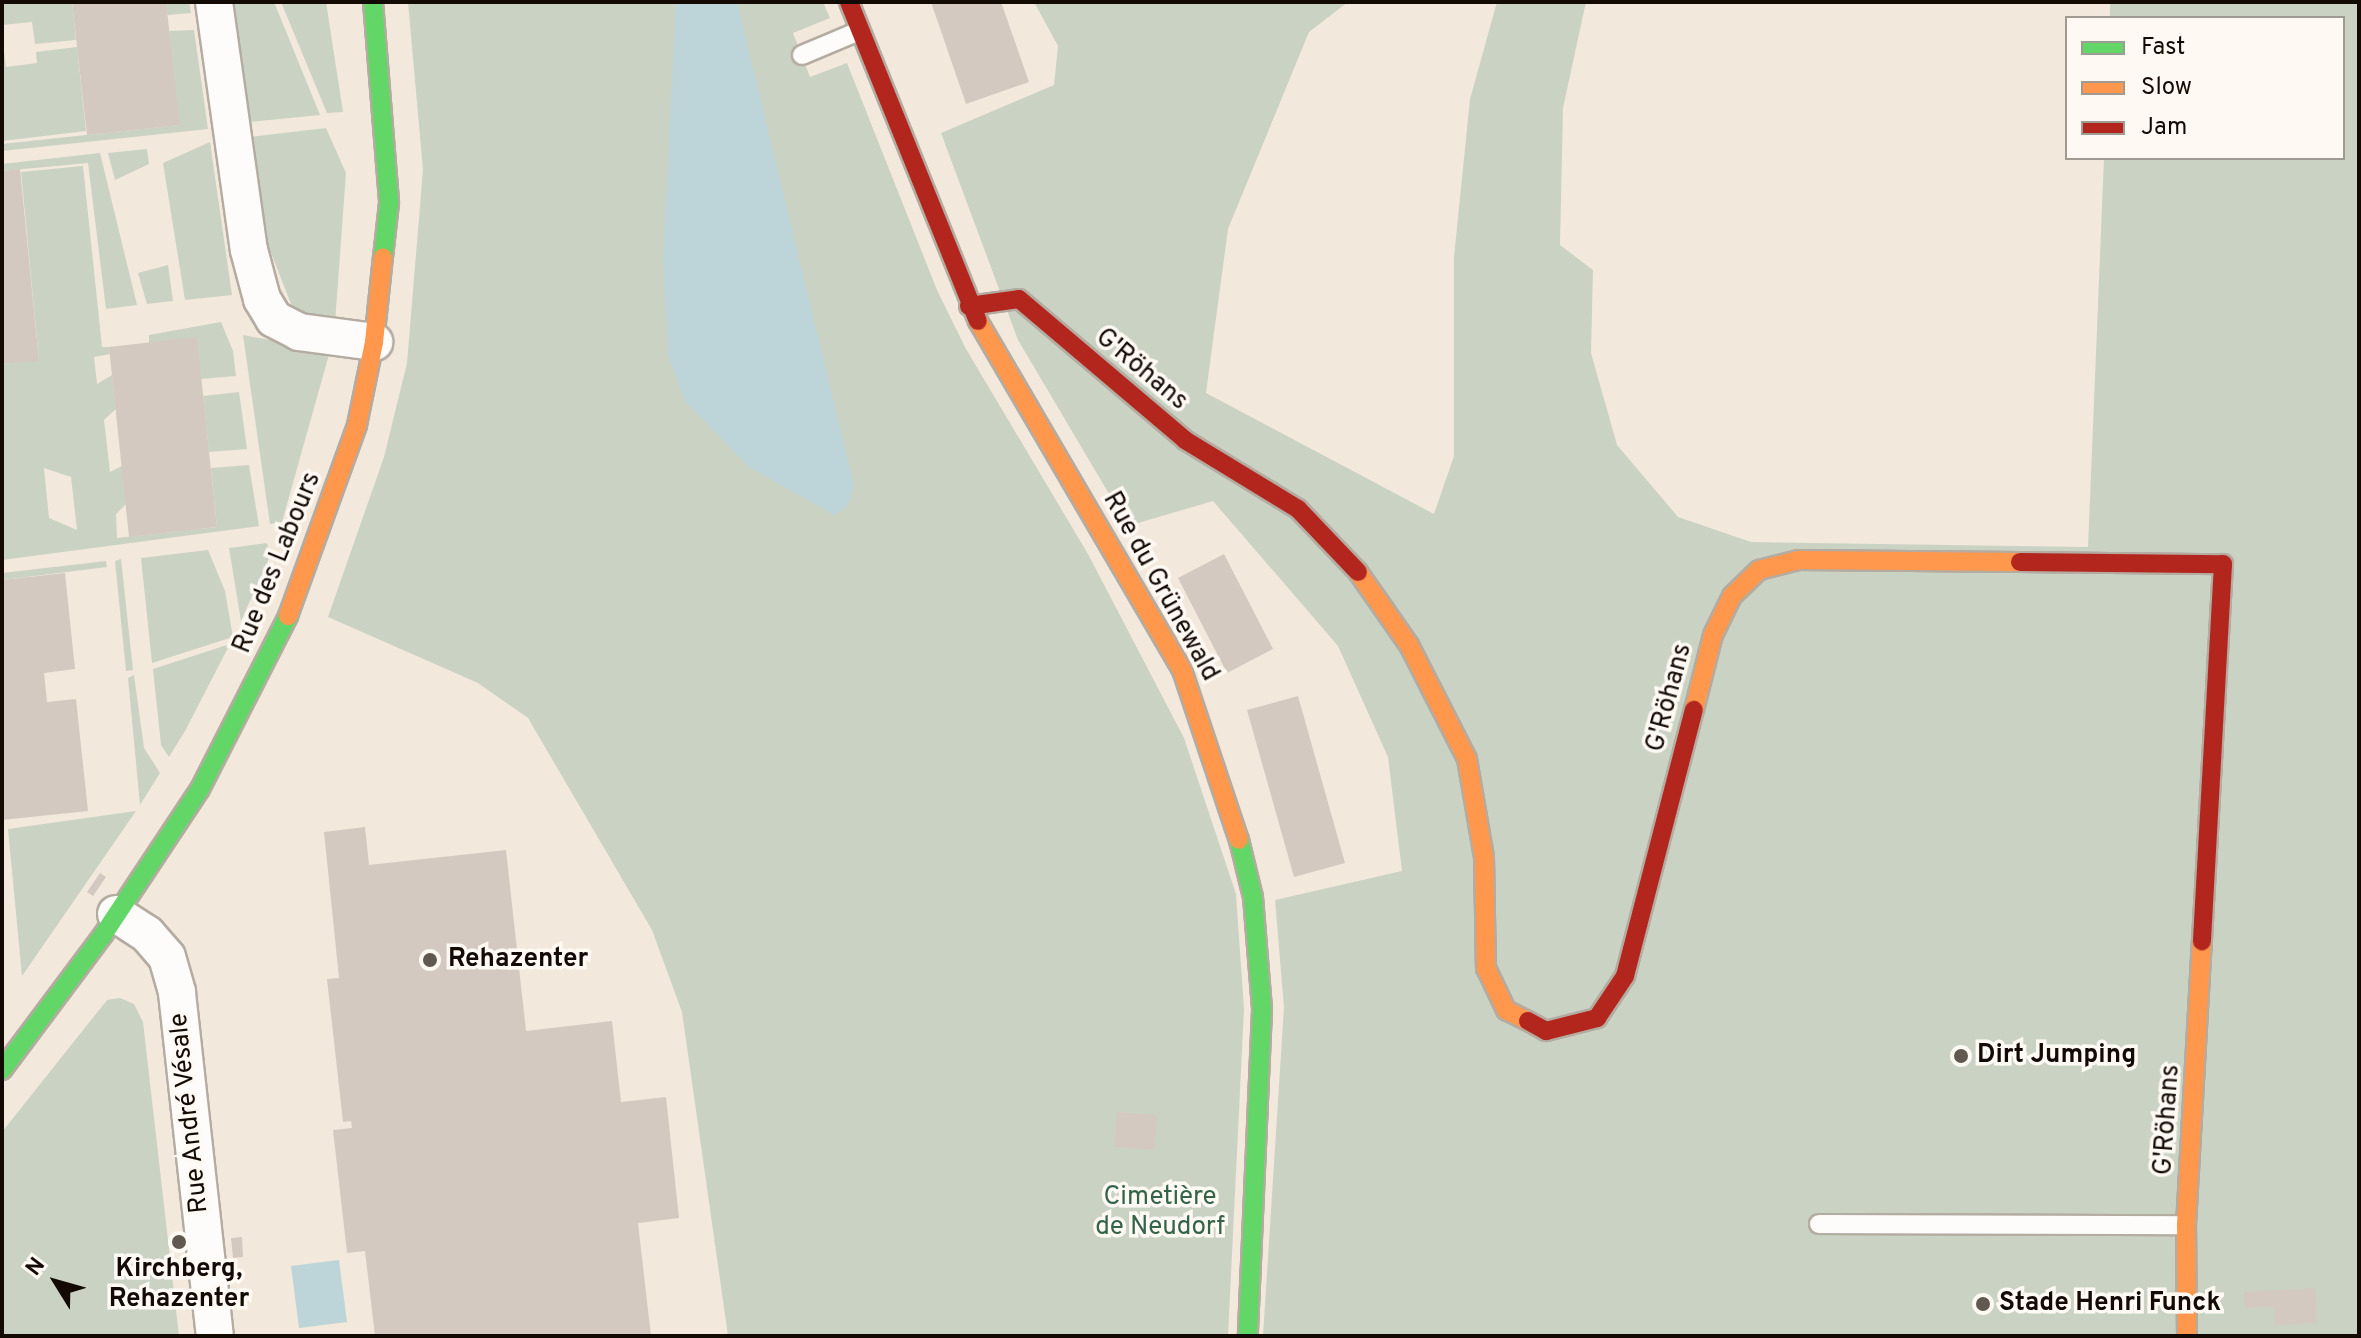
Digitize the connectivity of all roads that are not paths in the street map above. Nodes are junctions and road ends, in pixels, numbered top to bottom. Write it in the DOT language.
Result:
graph roads {
  1 [pos="214,2"];
  2 [pos="373,2"];
  3 [pos="849,2"];
  4 [pos="859,31"];
  5 [pos="802,55"];
  6 [pos="969,306"];
  7 [pos="374,342"];
  8 [pos="116,914"];
  9 [pos="2,1070"];
  10 [pos="1819,1224"];
  11 [pos="2186,1225"];
  12 [pos="215,1336"];
  13 [pos="1248,1336"];
  14 [pos="2187,1336"];
  1 -- 7 [label="street"];
  2 -- 7 [label="street, Rue des Labours"];
  3 -- 4 [label="street, Rue du Grünewald"];
  4 -- 5 [label="lane"];
  4 -- 6 [label="street, Rue du Grünewald"];
  6 -- 11 [label="street, G'Röhans"];
  6 -- 13 [label="street, Rue du Grünewald"];
  7 -- 8 [label="street, Rue des Labours"];
  8 -- 9 [label="street, Rue des Labours"];
  8 -- 12 [label="street, Rue André Vésale"];
  10 -- 11 [label="lane"];
  11 -- 14 [label="street, G'Röhans"];
}
